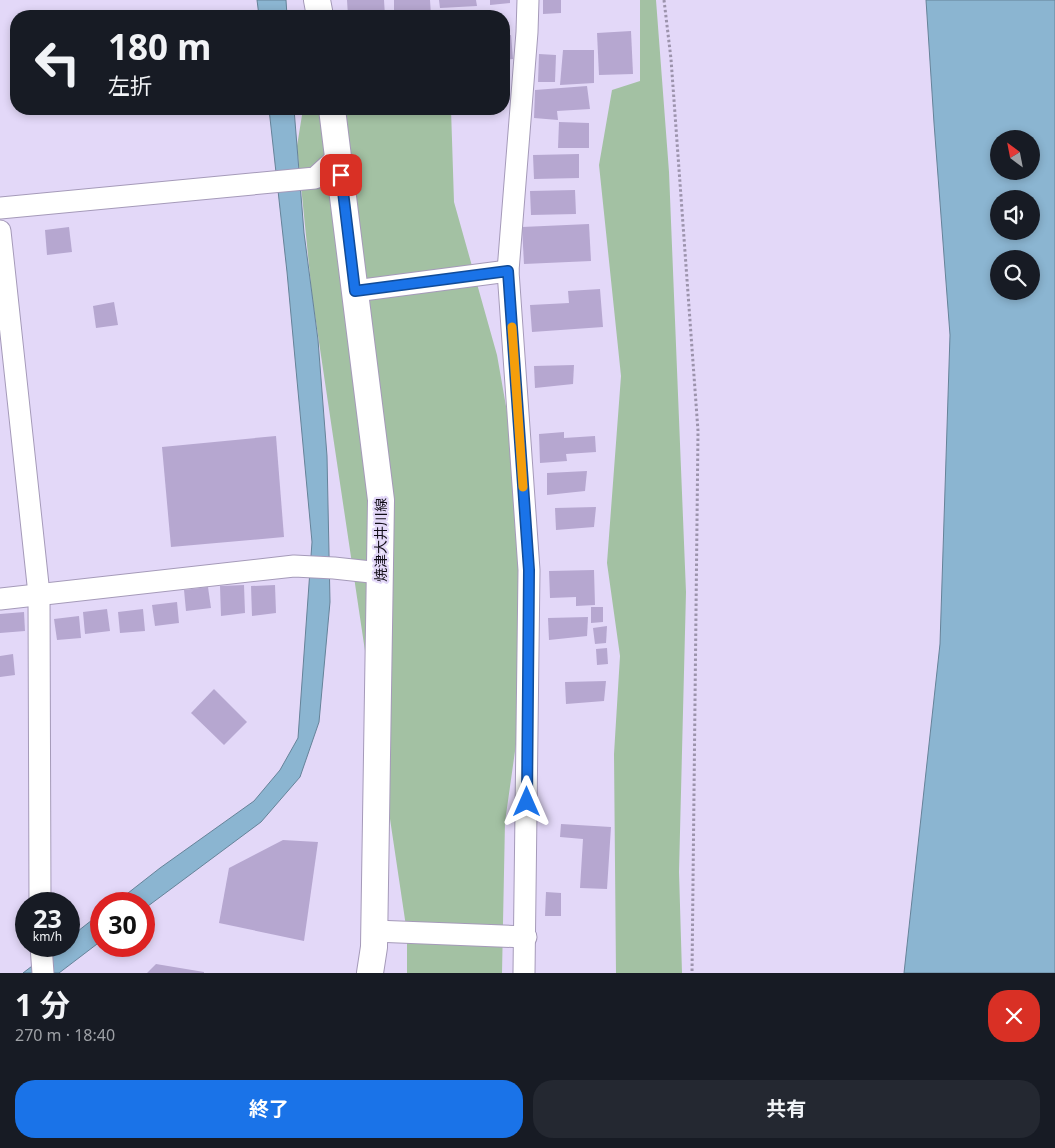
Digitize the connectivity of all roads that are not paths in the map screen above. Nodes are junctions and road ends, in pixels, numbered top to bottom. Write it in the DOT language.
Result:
graph roads {
  1 [pos="528,0"];
  2 [pos="333,115"];
  3 [pos="338,156"];
  4 [pos="0,208"];
  5 [pos="0,231"];
  6 [pos="508,271"];
  7 [pos="355,291"];
  8 [pos="380,573"];
  9 [pos="38,594"];
  10 [pos="0,599"];
  11 [pos="40,892"];
  12 [pos="374,931"];
  13 [pos="526,937"];
  14 [pos="42,957"];
  15 [pos="43,973"];
  16 [pos="370,973"];
  17 [pos="524,973"];
  1 -- 6 [label="street"];
  2 -- 3 [label="main road, 焼津大井川線"];
  3 -- 4 [label="street"];
  3 -- 7 [label="main road, 焼津大井川線"];
  5 -- 9 [label="street"];
  6 -- 7 [label="street"];
  6 -- 13 [label="street"];
  7 -- 8 [label="main road, 焼津大井川線"];
  8 -- 9 [label="street"];
  8 -- 12 [label="main road, 焼津大井川線"];
  9 -- 10 [label="street"];
  9 -- 11 [label="street"];
  12 -- 13 [label="street"];
  12 -- 16 [label="main road, 焼津大井川線"];
  13 -- 17 [label="street"];
  14 -- 15 [label="street"];
}
